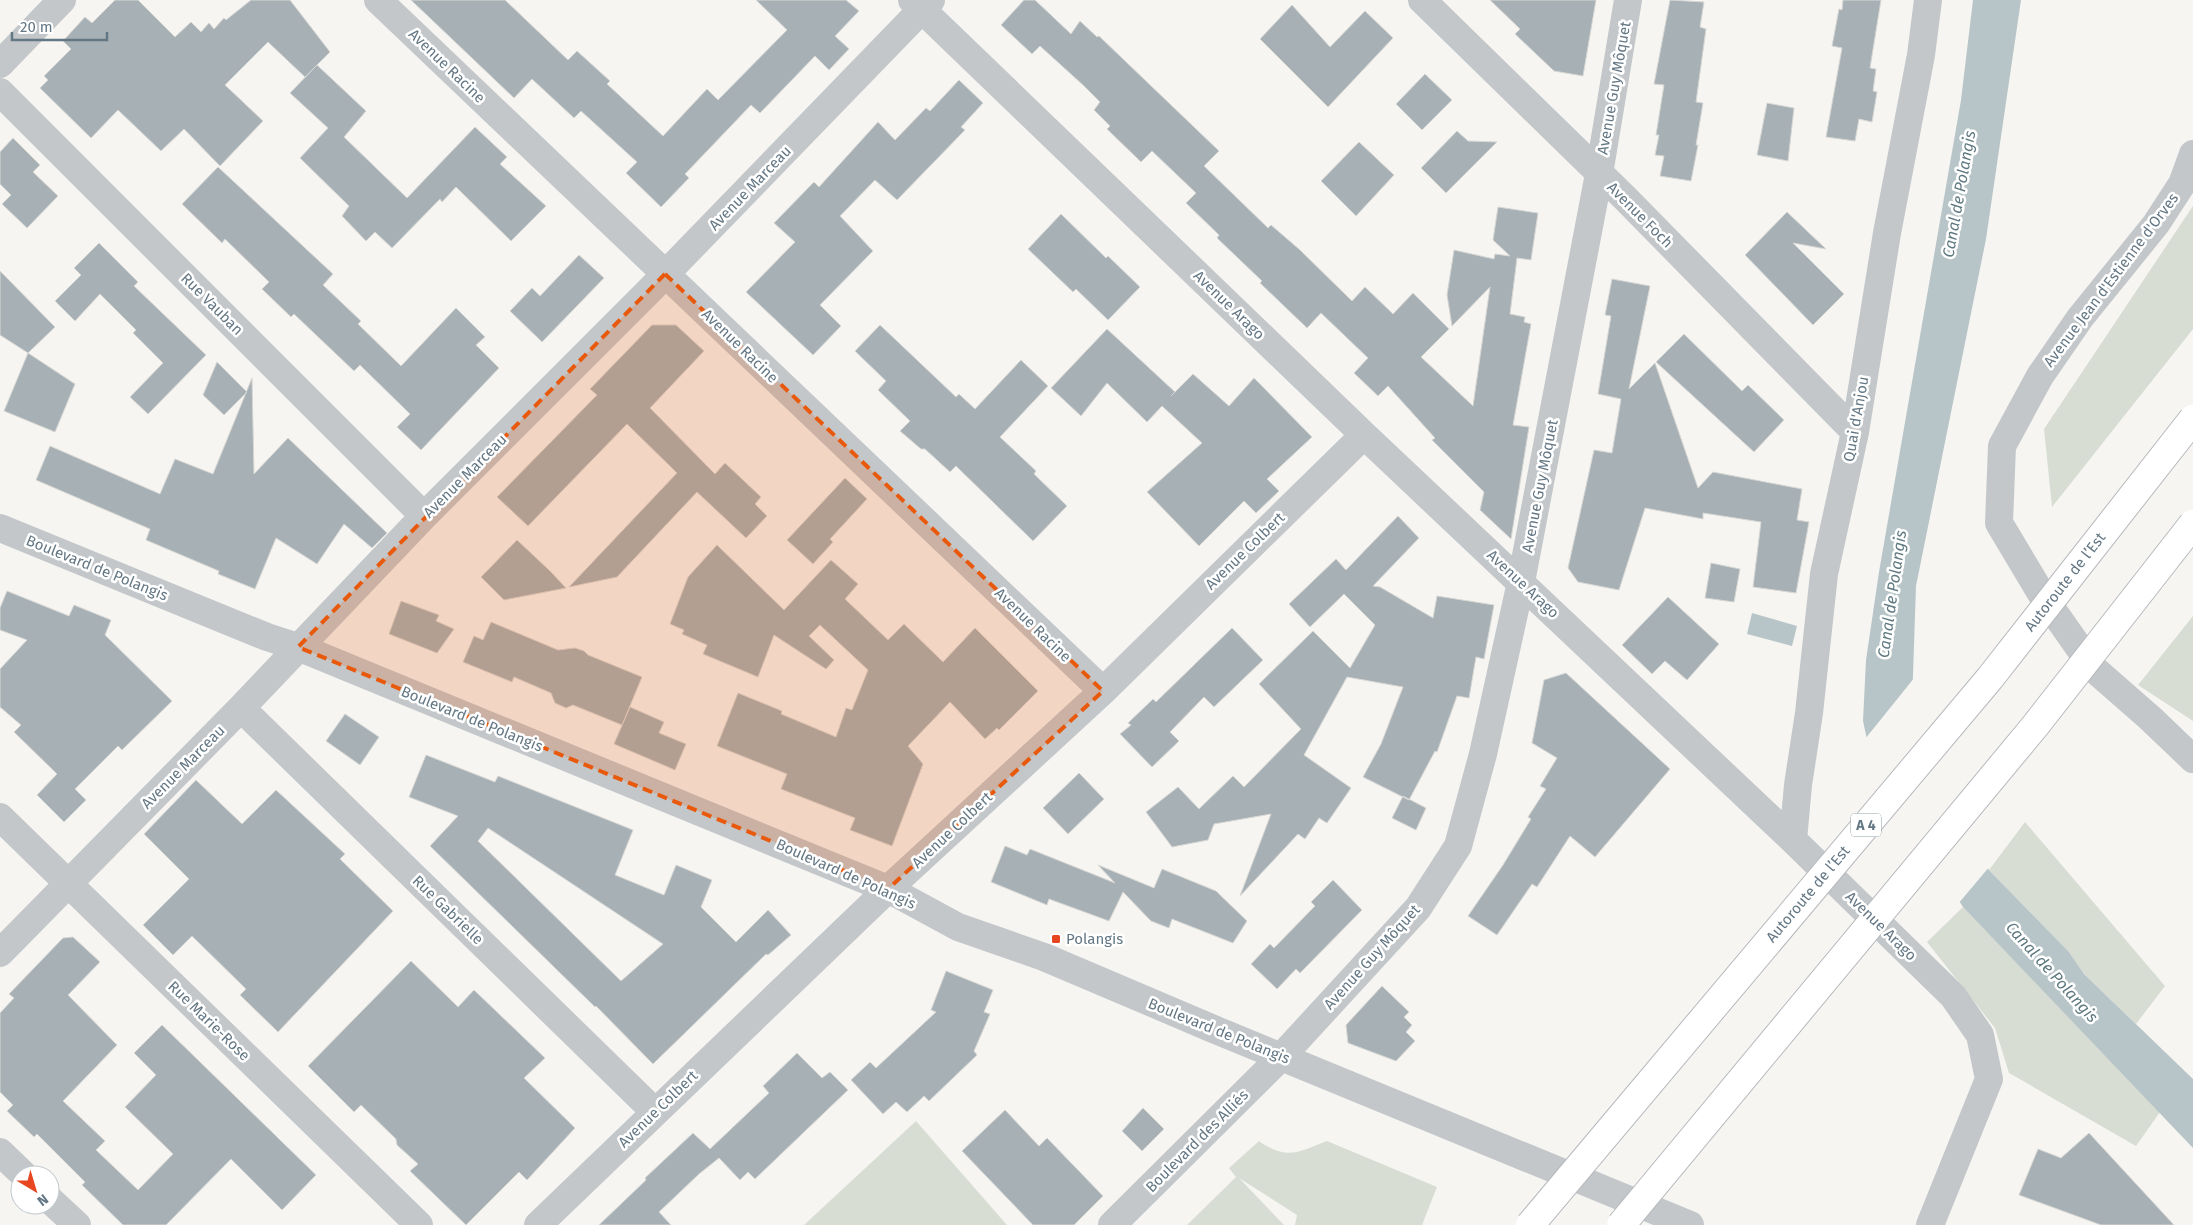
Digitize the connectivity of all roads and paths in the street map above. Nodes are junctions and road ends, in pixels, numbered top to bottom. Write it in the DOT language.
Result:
graph roads {
  1 [pos="62,0"];
  2 [pos="378,0"];
  3 [pos="1422,0"];
  4 [pos="1628,0"];
  5 [pos="1928,0"];
  6 [pos="922,3"];
  7 [pos="0,64"];
  8 [pos="0,92"];
  9 [pos="2193,154"];
  10 [pos="1599,174"];
  11 [pos="665,274"];
  12 [pos="2193,419"];
  13 [pos="1855,432"];
  14 [pos="1364,435"];
  15 [pos="424,516"];
  16 [pos="2193,524"];
  17 [pos="0,528"];
  18 [pos="1521,582"];
  19 [pos="298,647"];
  20 [pos="1103,691"];
  21 [pos="242,708"];
  22 [pos="2193,759"];
  23 [pos="0,817"];
  24 [pos="1793,840"];
  25 [pos="68,883"];
  26 [pos="888,889"];
  27 [pos="0,954"];
  28 [pos="1282,1056"];
  29 [pos="654,1112"];
  30 [pos="0,1152"];
  31 [pos="14,1165"];
  32 [pos="60,1209"];
  33 [pos="77,1225"];
  34 [pos="419,1225"];
  35 [pos="538,1225"];
  36 [pos="1112,1225"];
  37 [pos="1530,1225"];
  38 [pos="1620,1225"];
  39 [pos="1690,1225"];
  40 [pos="1930,1225"];
  1 -- 7 [label="street"];
  2 -- 11 [label="street, Avenue Racine"];
  3 -- 10 [label="street, Avenue Foch"];
  4 -- 10 [label="street, Avenue Guy Môquet"];
  5 -- 13 [label="street, Quai d'Anjou"];
  6 -- 11 [label="street, Avenue Marceau"];
  6 -- 14 [label="street, Avenue Arago"];
  8 -- 15 [label="street, Rue Vauban"];
  9 -- 22 [label="street, Avenue Jean d'Estienne d'Orves"];
  10 -- 13 [label="street, Avenue Foch"];
  10 -- 18 [label="street, Avenue Guy Môquet"];
  11 -- 15 [label="street, Avenue Marceau"];
  11 -- 20 [label="street, Avenue Racine"];
  12 -- 37 [label="highway, Autoroute de l’Est / A 4, bridge"];
  13 -- 24 [label="street, Quai d'Anjou"];
  14 -- 18 [label="street, Avenue Arago"];
  14 -- 20 [label="street, Avenue Colbert"];
  15 -- 19 [label="street, Avenue Marceau"];
  16 -- 38 [label="highway, bridge"];
  17 -- 19 [label="street, Boulevard de Polangis"];
  18 -- 24 [label="street, Avenue Arago"];
  18 -- 28 [label="street, Avenue Guy Môquet"];
  19 -- 21 [label="street, Avenue Marceau"];
  19 -- 26 [label="street, Boulevard de Polangis"];
  20 -- 26 [label="street, Avenue Colbert"];
  21 -- 25 [label="street, Avenue Marceau"];
  21 -- 29 [label="street, Rue Gabrielle"];
  23 -- 25 [label="street, Rue Marie-Rose"];
  24 -- 40 [label="street, Avenue Arago"];
  25 -- 27 [label="street, Avenue Marceau"];
  25 -- 34 [label="street, Rue Marie-Rose"];
  26 -- 28 [label="street, Boulevard de Polangis"];
  26 -- 29 [label="street, Avenue Colbert"];
  28 -- 36 [label="street, Boulevard des Alliés"];
  28 -- 39 [label="street, Boulevard de Polangis"];
  29 -- 35 [label="street, Avenue Colbert"];
  30 -- 31 [label="street"];
  32 -- 33 [label="street"];
}
